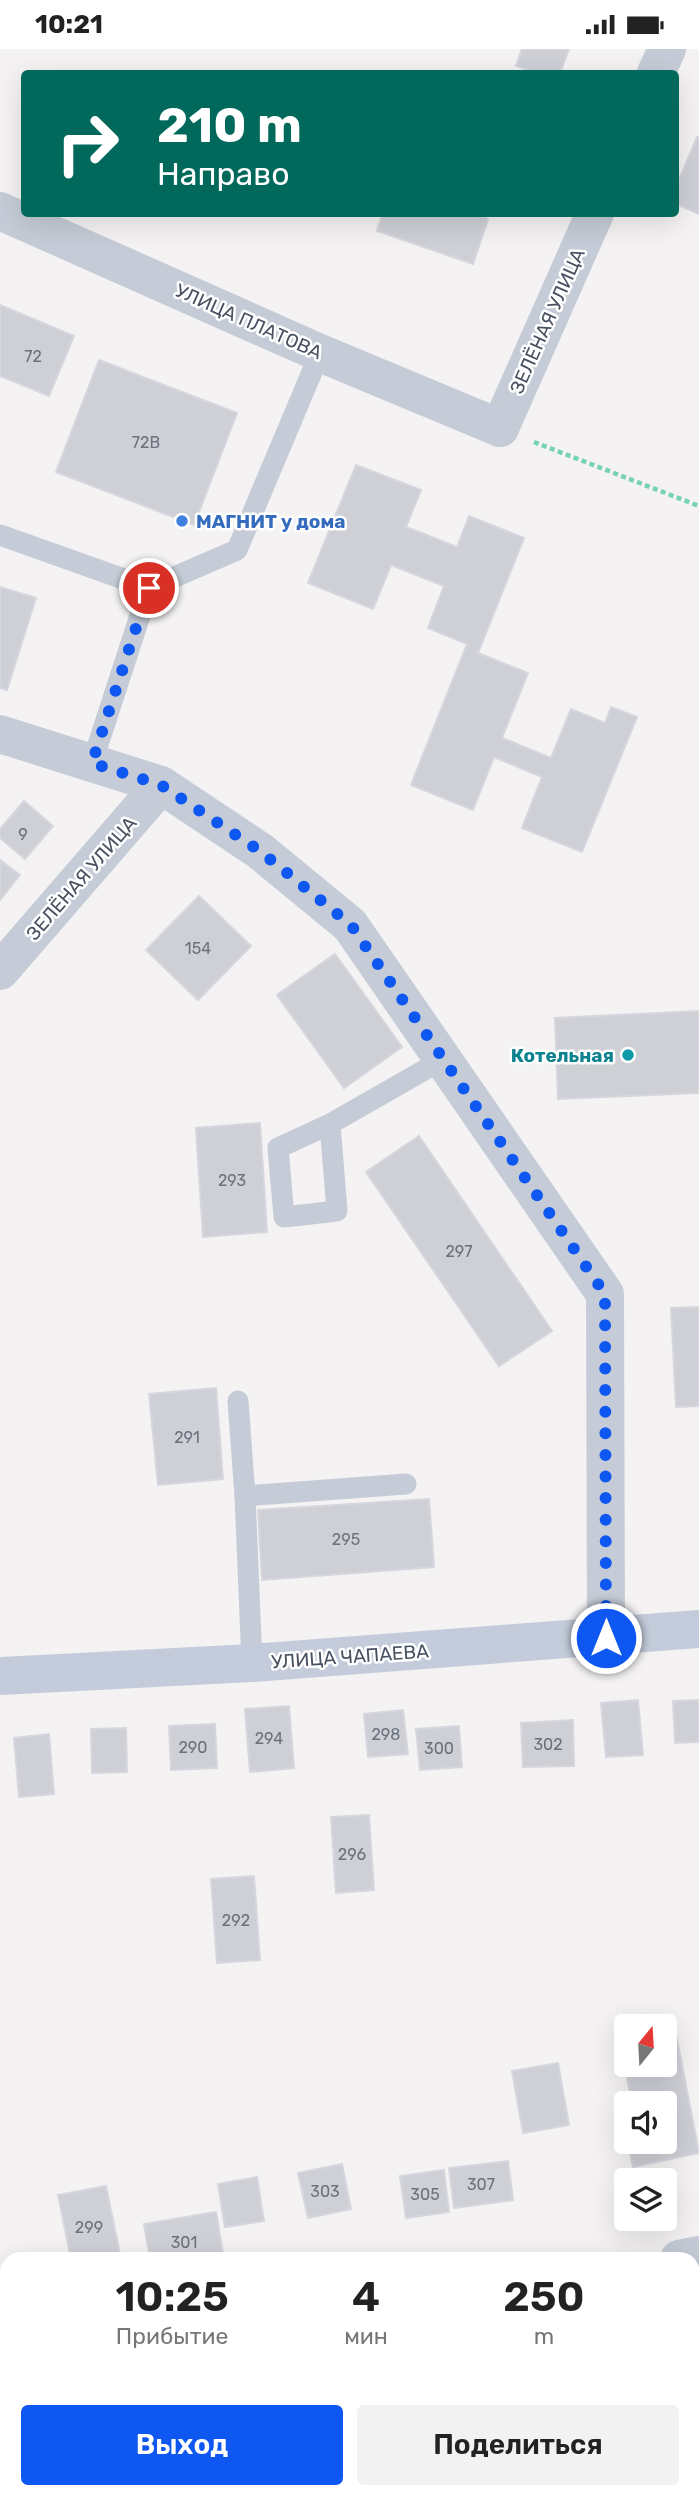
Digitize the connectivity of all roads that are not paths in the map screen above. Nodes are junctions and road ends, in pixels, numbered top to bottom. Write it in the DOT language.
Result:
graph roads {
  1 [pos="667,49"];
  2 [pos="657,70"];
  3 [pos="0,211"];
  4 [pos="593,217"];
  5 [pos="320,353"];
  6 [pos="500,428"];
  7 [pos="0,535"];
  8 [pos="149,588"];
  9 [pos="0,734"];
  10 [pos="92,763"];
  11 [pos="161,785"];
  12 [pos="0,971"];
  13 [pos="442,1060"];
  14 [pos="330,1124"];
  15 [pos="239,1401"];
  16 [pos="406,1484"];
  17 [pos="245,1496"];
  18 [pos="699,1629"];
  19 [pos="606,1638"];
  20 [pos="252,1663"];
  21 [pos="0,1676"];
  1 -- 2 [label="street"];
  3 -- 5 [label="street, УЛИЦА ПЛАТОВА"];
  4 -- 6 [label="street, ЗЕЛЁНАЯ УЛИЦА"];
  5 -- 6 [label="street, УЛИЦА ПЛАТОВА"];
  5 -- 8 [label="lane"];
  7 -- 8 [label="lane"];
  8 -- 10 [label="lane"];
  9 -- 10 [label="street"];
  10 -- 11 [label="street"];
  11 -- 12 [label="street, ЗЕЛЁНАЯ УЛИЦА"];
  11 -- 13 [label="street"];
  13 -- 14 [label="lane"];
  13 -- 19 [label="street"];
  14 -- 14 [label="lane"];
  15 -- 17 [label="lane"];
  16 -- 17 [label="lane"];
  17 -- 20 [label="lane"];
  18 -- 19 [label="main road, УЛИЦА ЧАПАЕВА"];
  19 -- 20 [label="main road, УЛИЦА ЧАПАЕВА"];
  20 -- 21 [label="main road, УЛИЦА ЧАПАЕВА"];
}
